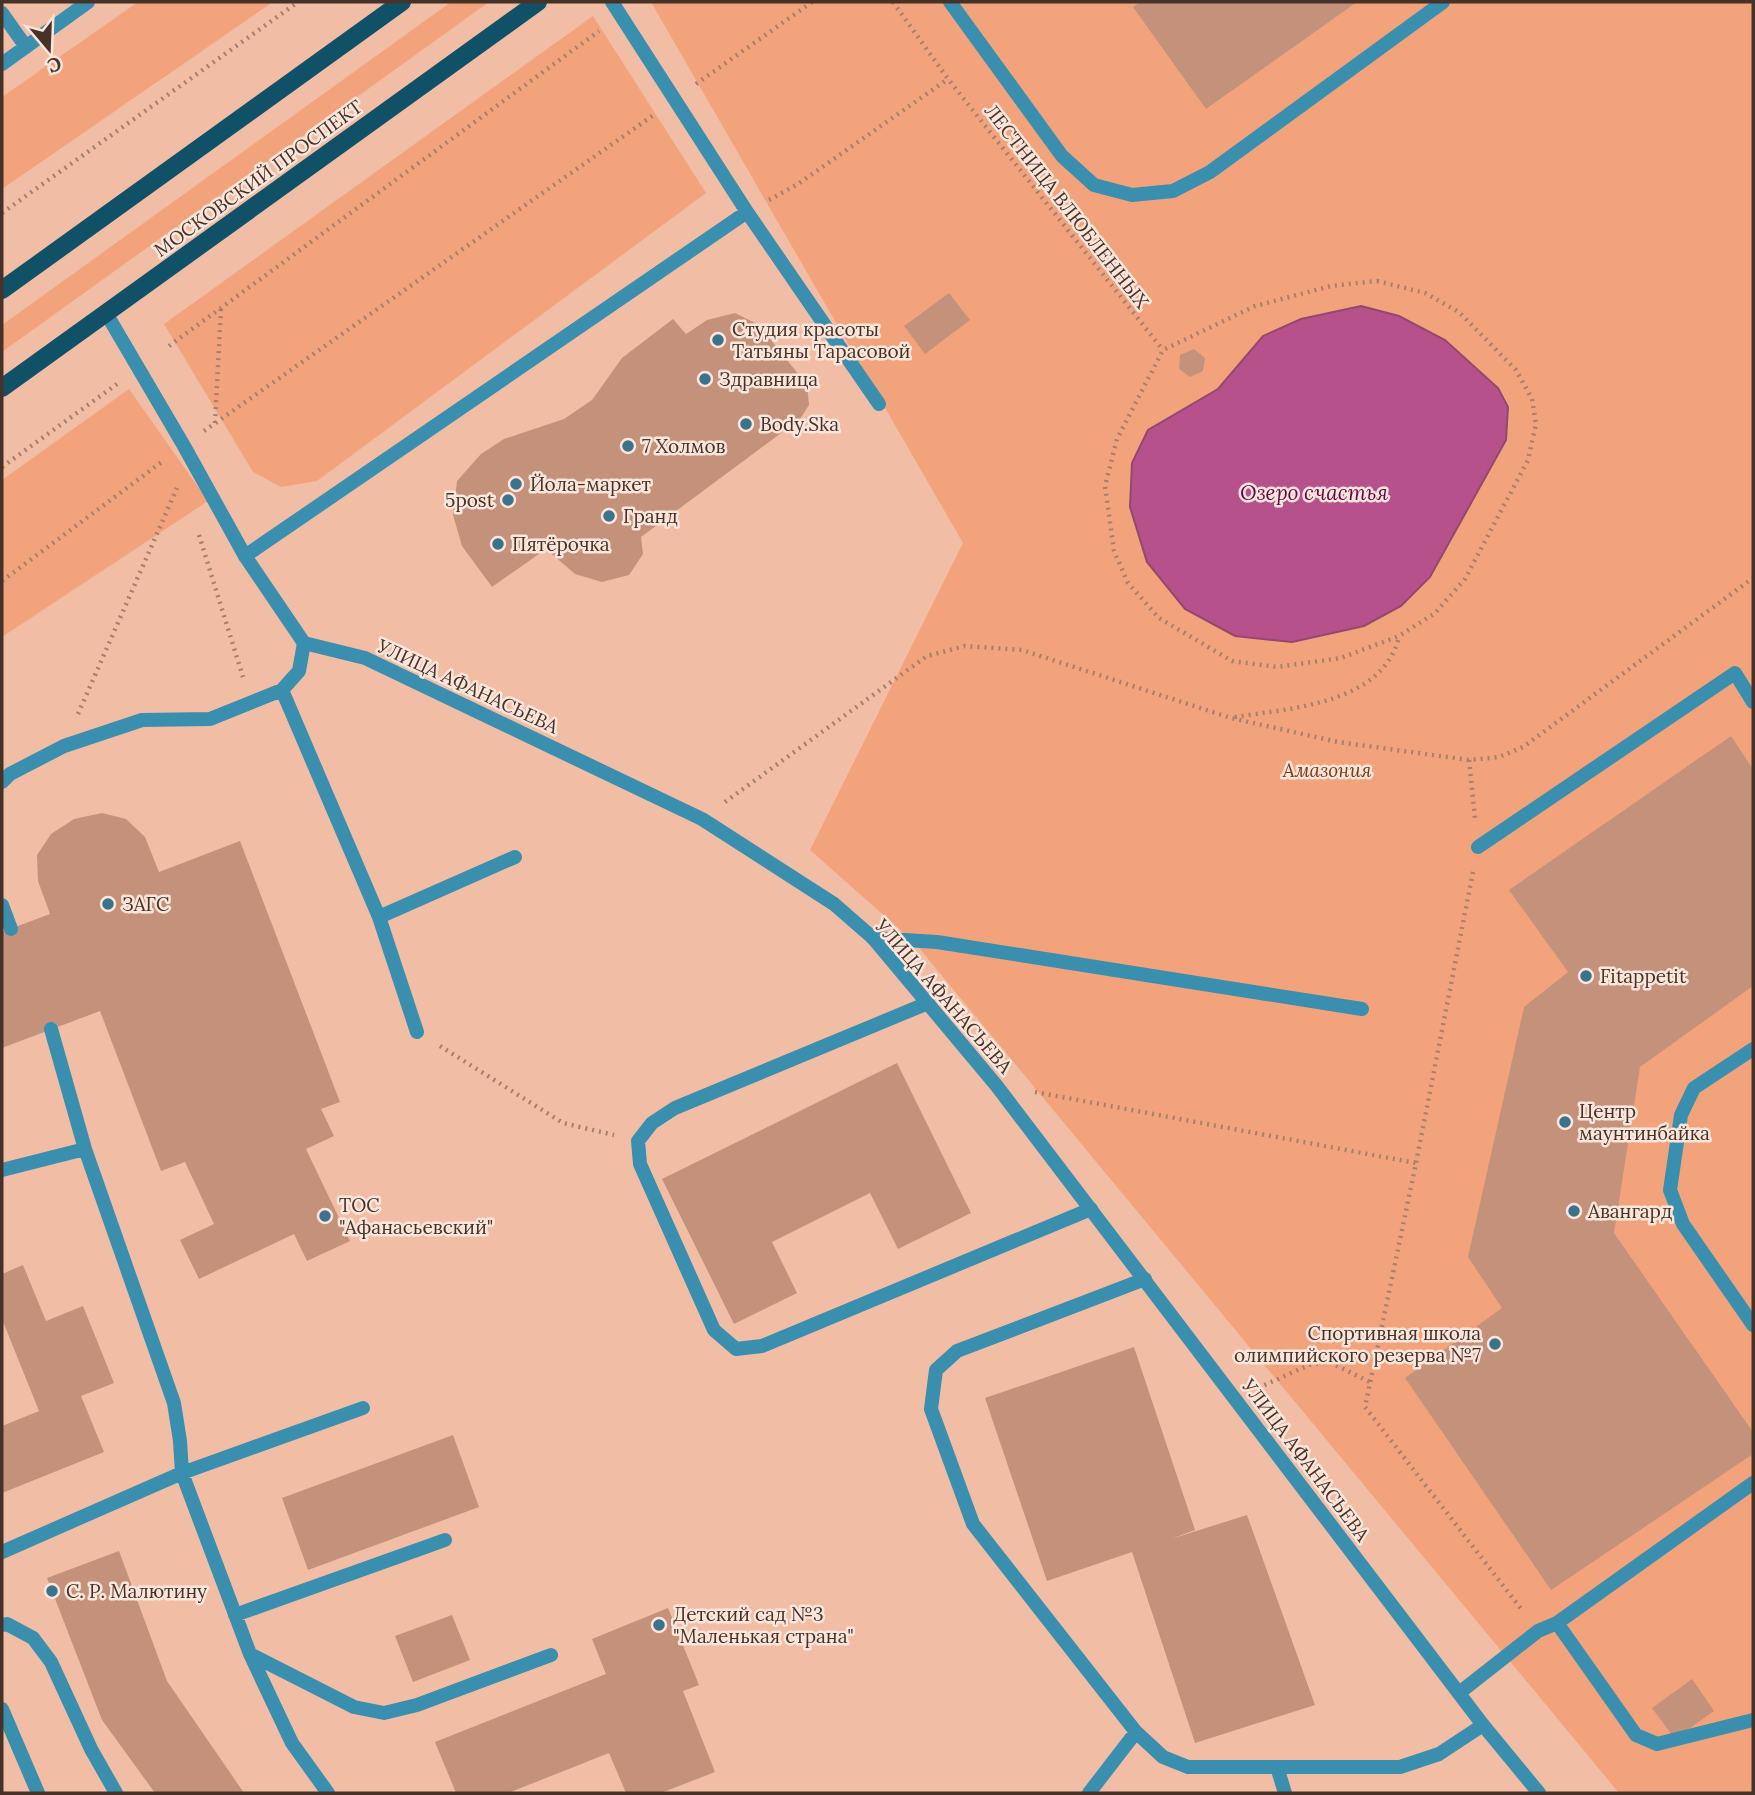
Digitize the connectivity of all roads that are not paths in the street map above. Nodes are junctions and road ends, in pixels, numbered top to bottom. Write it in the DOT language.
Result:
graph roads {
  1 [pos="88,2"];
  2 [pos="402,2"];
  3 [pos="538,2"];
  4 [pos="612,2"];
  5 [pos="950,2"];
  6 [pos="1443,2"];
  7 [pos="2,13"];
  8 [pos="26,47"];
  9 [pos="2,64"];
  10 [pos="747,212"];
  11 [pos="2,290"];
  12 [pos="106,313"];
  13 [pos="2,388"];
  14 [pos="879,404"];
  15 [pos="245,556"];
  16 [pos="304,643"];
  17 [pos="282,690"];
  18 [pos="1753,702"];
  19 [pos="2,782"];
  20 [pos="1478,847"];
  21 [pos="514,858"];
  22 [pos="2,905"];
  23 [pos="379,917"];
  24 [pos="11,929"];
  25 [pos="873,938"];
  26 [pos="928,1003"];
  27 [pos="1362,1009"];
  28 [pos="51,1029"];
  29 [pos="417,1032"];
  30 [pos="1753,1049"];
  31 [pos="86,1149"];
  32 [pos="2,1170"];
  33 [pos="1091,1209"];
  34 [pos="1145,1279"];
  35 [pos="1753,1325"];
  36 [pos="363,1408"];
  37 [pos="182,1473"];
  38 [pos="1753,1483"];
  39 [pos="445,1540"];
  40 [pos="2,1552"];
  41 [pos="235,1615"];
  42 [pos="1557,1623"];
  43 [pos="2,1625"];
  44 [pos="250,1654"];
  45 [pos="551,1655"];
  46 [pos="1459,1693"];
  47 [pos="2,1709"];
  48 [pos="1753,1720"];
  49 [pos="1483,1725"];
  50 [pos="1136,1732"];
  51 [pos="1277,1767"];
  52 [pos="1537,1792"];
  53 [pos="38,1793"];
  54 [pos="116,1793"];
  55 [pos="328,1793"];
  56 [pos="1088,1793"];
  57 [pos="1285,1793"];
  1 -- 8 [label="street"];
  2 -- 11 [label="main road"];
  3 -- 12 [label="main road, МОСКОВСКИЙ ПРОСПЕКТ"];
  4 -- 10 [label="street"];
  5 -- 6 [label="street"];
  7 -- 8 [label="street"];
  8 -- 9 [label="street"];
  10 -- 14 [label="street"];
  10 -- 15 [label="street"];
  12 -- 13 [label="main road, МОСКОВСКИЙ ПРОСПЕКТ"];
  12 -- 15 [label="street"];
  15 -- 16 [label="street"];
  16 -- 17 [label="street"];
  16 -- 25 [label="street, УЛИЦА АФАНАСЬЕВА"];
  17 -- 19 [label="street"];
  17 -- 23 [label="street"];
  18 -- 20 [label="street"];
  21 -- 23 [label="street"];
  22 -- 24 [label="street"];
  23 -- 29 [label="street"];
  25 -- 26 [label="street, УЛИЦА АФАНАСЬЕВА"];
  25 -- 27 [label="street"];
  26 -- 33 [label="street, УЛИЦА АФАНАСЬЕВА"];
  26 -- 33 [label="street"];
  28 -- 31 [label="street"];
  30 -- 35 [label="street"];
  31 -- 32 [label="street"];
  31 -- 37 [label="street"];
  33 -- 34 [label="street, УЛИЦА АФАНАСЬЕВА"];
  34 -- 46 [label="street, УЛИЦА АФАНАСЬЕВА"];
  34 -- 50 [label="street"];
  36 -- 37 [label="street"];
  37 -- 40 [label="street"];
  37 -- 41 [label="street"];
  38 -- 42 [label="street"];
  39 -- 41 [label="street"];
  41 -- 44 [label="street"];
  42 -- 46 [label="street"];
  42 -- 48 [label="street"];
  43 -- 54 [label="street"];
  44 -- 45 [label="street"];
  44 -- 55 [label="street"];
  46 -- 49 [label="street, УЛИЦА АФАНАСЬЕВА"];
  47 -- 53 [label="street"];
  49 -- 51 [label="street"];
  49 -- 52 [label="street, УЛИЦА АФАНАСЬЕВА"];
  50 -- 51 [label="street"];
  50 -- 56 [label="street"];
  51 -- 57 [label="street"];
}
